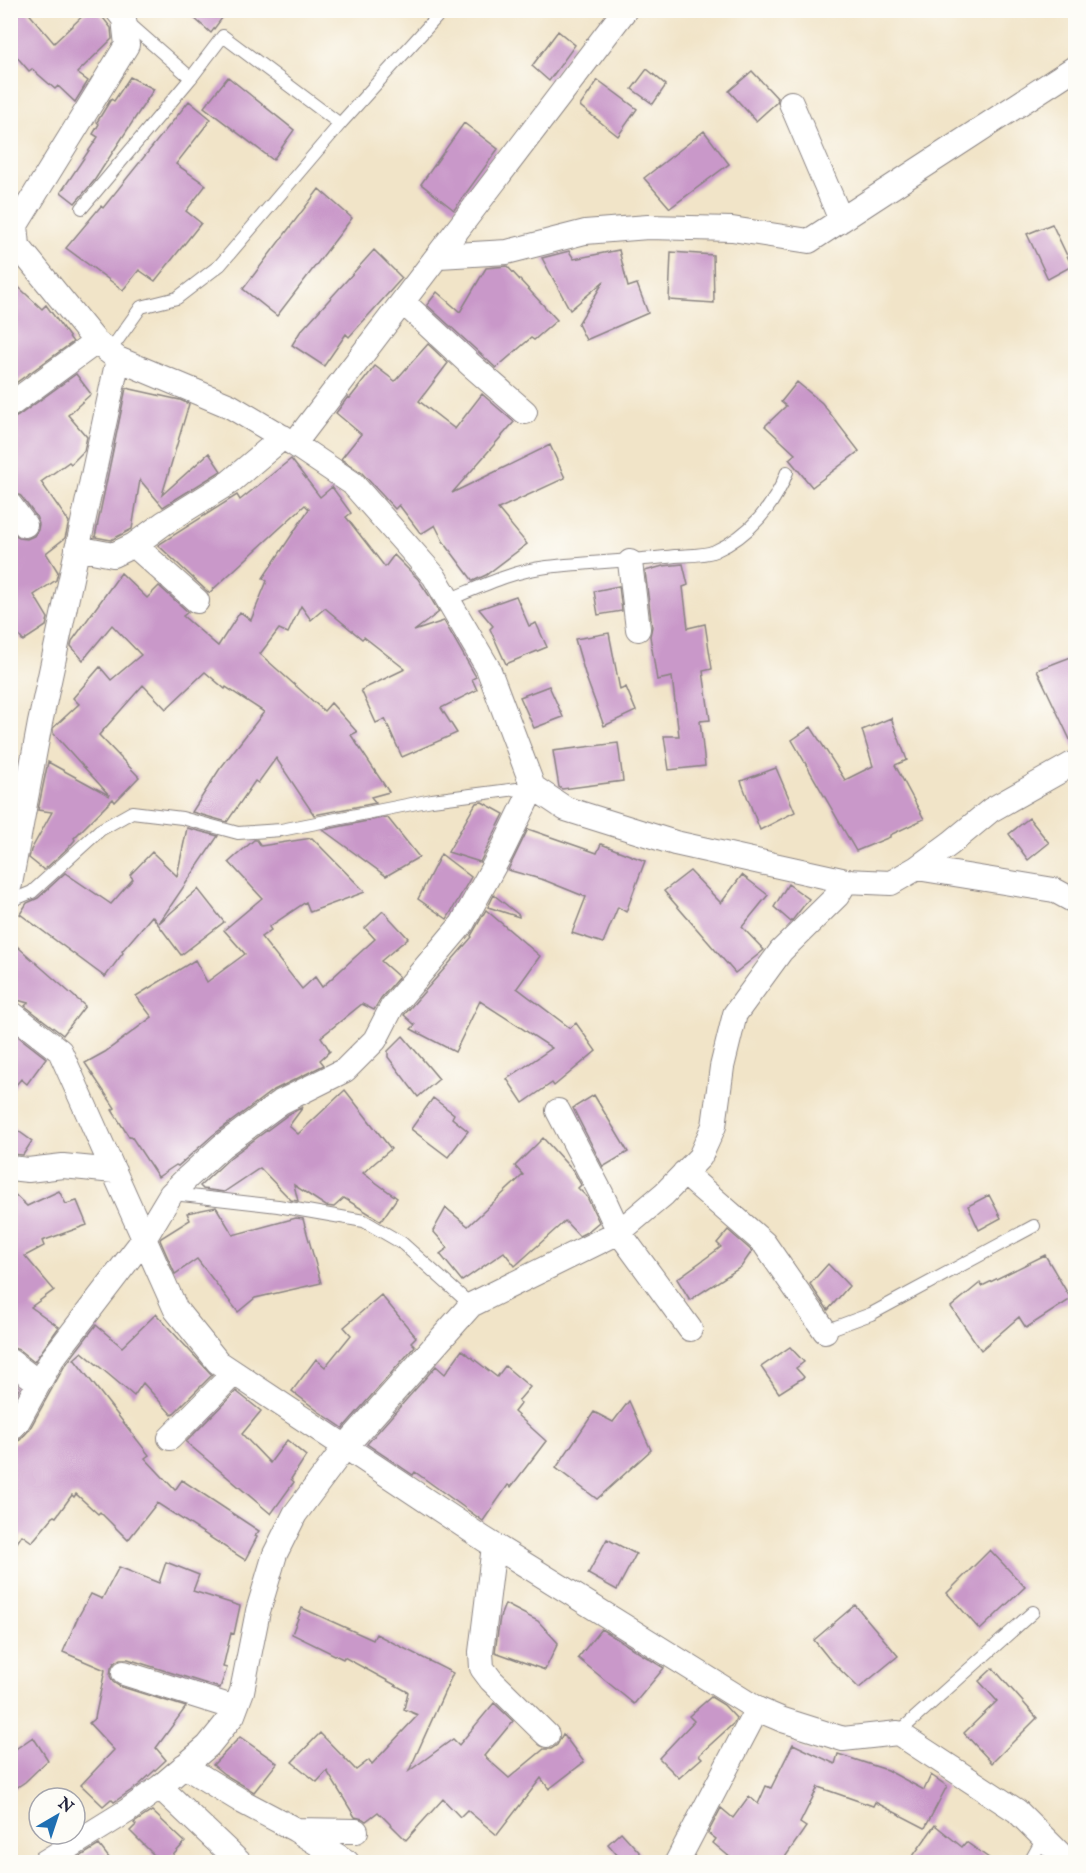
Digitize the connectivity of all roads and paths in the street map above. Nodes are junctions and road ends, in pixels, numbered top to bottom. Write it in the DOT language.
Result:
graph roads {
  1 [pos="443,10"];
  2 [pos="626,10"];
  3 [pos="121,15"];
  4 [pos="1076,67"];
  5 [pos="191,78"];
  6 [pos="791,103"];
  7 [pos="340,124"];
  8 [pos="82,208"];
  9 [pos="841,220"];
  10 [pos="13,223"];
  11 [pos="438,256"];
  12 [pos="403,302"];
  13 [pos="108,351"];
  14 [pos="10,405"];
  15 [pos="525,412"];
  16 [pos="289,440"];
  17 [pos="787,472"];
  18 [pos="10,505"];
  19 [pos="25,525"];
  20 [pos="134,545"];
  21 [pos="77,548"];
  22 [pos="630,562"];
  23 [pos="448,600"];
  24 [pos="197,601"];
  25 [pos="638,629"];
  26 [pos="1076,762"];
  27 [pos="533,787"];
  28 [pos="917,868"];
  29 [pos="846,881"];
  30 [pos="10,884"];
  31 [pos="10,901"];
  32 [pos="1076,902"];
  33 [pos="10,1012"];
  34 [pos="558,1112"];
  35 [pos="10,1168"];
  36 [pos="114,1171"];
  37 [pos="684,1173"];
  38 [pos="171,1194"];
  39 [pos="1034,1226"];
  40 [pos="619,1232"];
  41 [pos="144,1239"];
  42 [pos="471,1305"];
  43 [pos="690,1329"];
  44 [pos="825,1331"];
  45 [pos="10,1361"];
  46 [pos="234,1373"];
  47 [pos="39,1383"];
  48 [pos="10,1430"];
  49 [pos="170,1438"];
  50 [pos="345,1447"];
  51 [pos="494,1546"];
  52 [pos="1033,1612"];
  53 [pos="124,1673"];
  54 [pos="236,1708"];
  55 [pos="757,1709"];
  56 [pos="898,1734"];
  57 [pos="547,1735"];
  58 [pos="184,1766"];
  59 [pos="160,1787"];
  60 [pos="296,1830"];
  61 [pos="356,1831"];
  62 [pos="1044,1837"];
  63 [pos="45,1863"];
  64 [pos="238,1863"];
  65 [pos="347,1863"];
  66 [pos="677,1863"];
  67 [pos="1030,1863"];
  68 [pos="1068,1863"];
  1 -- 7 [label="lane"];
  2 -- 11 [label="street"];
  3 -- 5 [label="lane"];
  3 -- 10 [label="street"];
  4 -- 9 [label="street"];
  5 -- 7 [label="lane"];
  5 -- 8 [label="lane"];
  6 -- 9 [label="street"];
  7 -- 13 [label="lane"];
  9 -- 11 [label="street"];
  10 -- 13 [label="street"];
  11 -- 12 [label="street"];
  12 -- 15 [label="street"];
  12 -- 16 [label="street"];
  13 -- 14 [label="street"];
  13 -- 16 [label="street"];
  13 -- 21 [label="street"];
  16 -- 20 [label="street"];
  16 -- 23 [label="street"];
  17 -- 22 [label="lane"];
  18 -- 19 [label="street"];
  20 -- 21 [label="street"];
  20 -- 24 [label="street"];
  21 -- 30 [label="street"];
  22 -- 23 [label="lane"];
  22 -- 25 [label="street"];
  23 -- 27 [label="street"];
  26 -- 28 [label="street"];
  27 -- 29 [label="street"];
  27 -- 31 [label="lane"];
  27 -- 38 [label="street"];
  28 -- 29 [label="street"];
  28 -- 32 [label="street"];
  29 -- 37 [label="street"];
  33 -- 36 [label="street"];
  34 -- 40 [label="street"];
  35 -- 36 [label="street"];
  36 -- 41 [label="street"];
  37 -- 40 [label="street"];
  37 -- 44 [label="street"];
  38 -- 41 [label="street"];
  38 -- 42 [label="lane"];
  39 -- 44 [label="lane"];
  40 -- 42 [label="street"];
  40 -- 43 [label="street"];
  41 -- 46 [label="street"];
  41 -- 47 [label="street"];
  42 -- 50 [label="street"];
  45 -- 47 [label="street"];
  46 -- 49 [label="street"];
  46 -- 50 [label="street"];
  47 -- 48 [label="street"];
  50 -- 51 [label="street"];
  50 -- 54 [label="street"];
  51 -- 55 [label="street"];
  51 -- 57 [label="street"];
  52 -- 56 [label="lane"];
  53 -- 54 [label="street"];
  54 -- 58 [label="street"];
  55 -- 56 [label="street"];
  55 -- 66 [label="street"];
  56 -- 62 [label="street"];
  58 -- 59 [label="street"];
  58 -- 60 [label="street"];
  59 -- 63 [label="street"];
  59 -- 64 [label="street"];
  60 -- 61 [label="street"];
  60 -- 65 [label="street"];
  62 -- 67 [label="lane"];
  62 -- 68 [label="street"];
}
